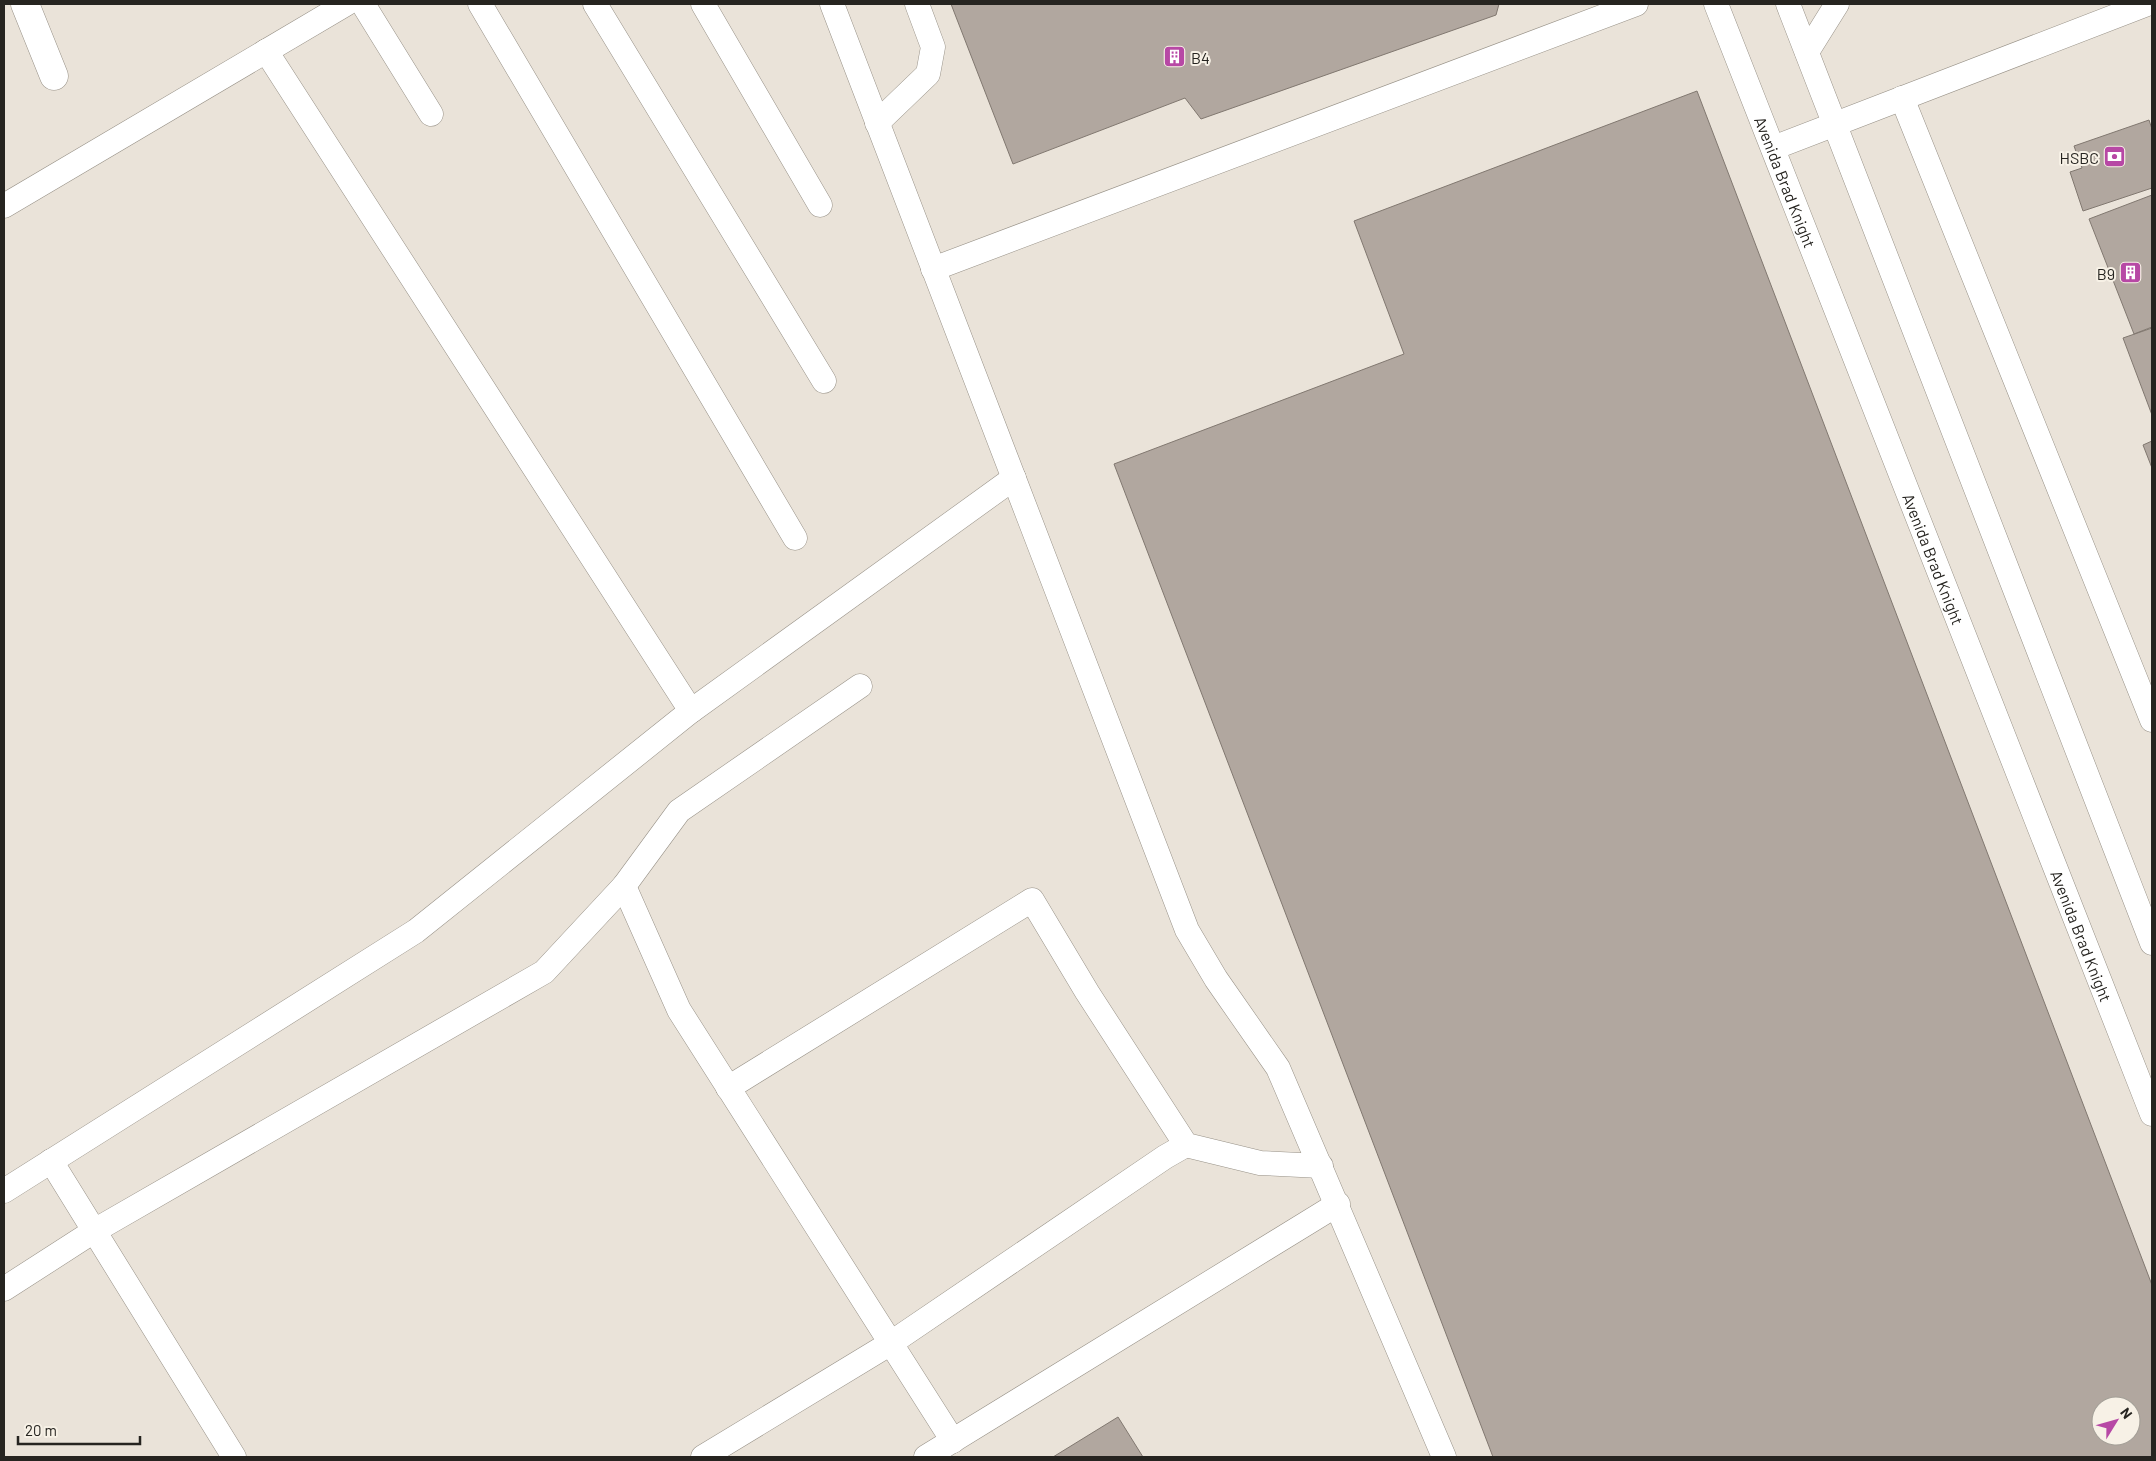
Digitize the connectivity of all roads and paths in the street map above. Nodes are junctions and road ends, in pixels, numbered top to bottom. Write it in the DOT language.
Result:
graph roads {
  1 [pos="25,4"];
  2 [pos="346,4"];
  3 [pos="363,4"];
  4 [pos="480,4"];
  5 [pos="595,4"];
  6 [pos="703,4"];
  7 [pos="832,4"];
  8 [pos="917,4"];
  9 [pos="1636,4"];
  10 [pos="1716,4"];
  11 [pos="1788,4"];
  12 [pos="1837,4"];
  13 [pos="2147,9"];
  14 [pos="266,51"];
  15 [pos="1807,52"];
  16 [pos="54,76"];
  17 [pos="1902,98"];
  18 [pos="431,114"];
  19 [pos="877,123"];
  20 [pos="1835,125"];
  21 [pos="1773,148"];
  22 [pos="820,205"];
  23 [pos="4,206"];
  24 [pos="933,269"];
  25 [pos="824,381"];
  26 [pos="1014,478"];
  27 [pos="795,538"];
  28 [pos="860,686"];
  29 [pos="691,711"];
  30 [pos="2152,720"];
  31 [pos="624,886"];
  32 [pos="2152,943"];
  33 [pos="728,1088"];
  34 [pos="2152,1112"];
  35 [pos="1186,1145"];
  36 [pos="51,1161"];
  37 [pos="1321,1166"];
  38 [pos="4,1191"];
  39 [pos="1338,1204"];
  40 [pos="94,1231"];
  41 [pos="4,1289"];
  42 [pos="891,1343"];
  43 [pos="953,1441"];
  44 [pos="234,1457"];
  45 [pos="703,1457"];
  46 [pos="926,1457"];
  47 [pos="1444,1457"];
  1 -- 16 [label="street"];
  2 -- 14 [label="lane"];
  3 -- 18 [label="lane"];
  4 -- 27 [label="lane"];
  5 -- 25 [label="lane"];
  6 -- 22 [label="lane"];
  7 -- 19 [label="lane"];
  8 -- 19 [label="lane"];
  9 -- 24 [label="lane"];
  10 -- 21 [label="lane, Avenida Brad Knight"];
  11 -- 15 [label="lane"];
  12 -- 15 [label="lane"];
  13 -- 17 [label="lane"];
  14 -- 23 [label="lane"];
  14 -- 29 [label="lane"];
  15 -- 20 [label="lane"];
  17 -- 20 [label="lane"];
  17 -- 30 [label="lane"];
  19 -- 24 [label="lane"];
  20 -- 21 [label="lane"];
  20 -- 32 [label="lane"];
  21 -- 34 [label="lane, Avenida Brad Knight"];
  24 -- 26 [label="lane"];
  26 -- 29 [label="lane"];
  26 -- 37 [label="lane"];
  28 -- 31 [label="lane"];
  29 -- 36 [label="lane"];
  31 -- 33 [label="lane"];
  31 -- 40 [label="lane"];
  33 -- 35 [label="lane"];
  33 -- 42 [label="lane"];
  35 -- 37 [label="lane"];
  35 -- 42 [label="lane"];
  36 -- 38 [label="lane"];
  36 -- 40 [label="lane"];
  37 -- 39 [label="lane"];
  39 -- 43 [label="lane"];
  39 -- 47 [label="lane"];
  40 -- 41 [label="lane"];
  40 -- 44 [label="lane"];
  42 -- 43 [label="lane"];
  42 -- 45 [label="lane"];
  43 -- 46 [label="lane"];
}
